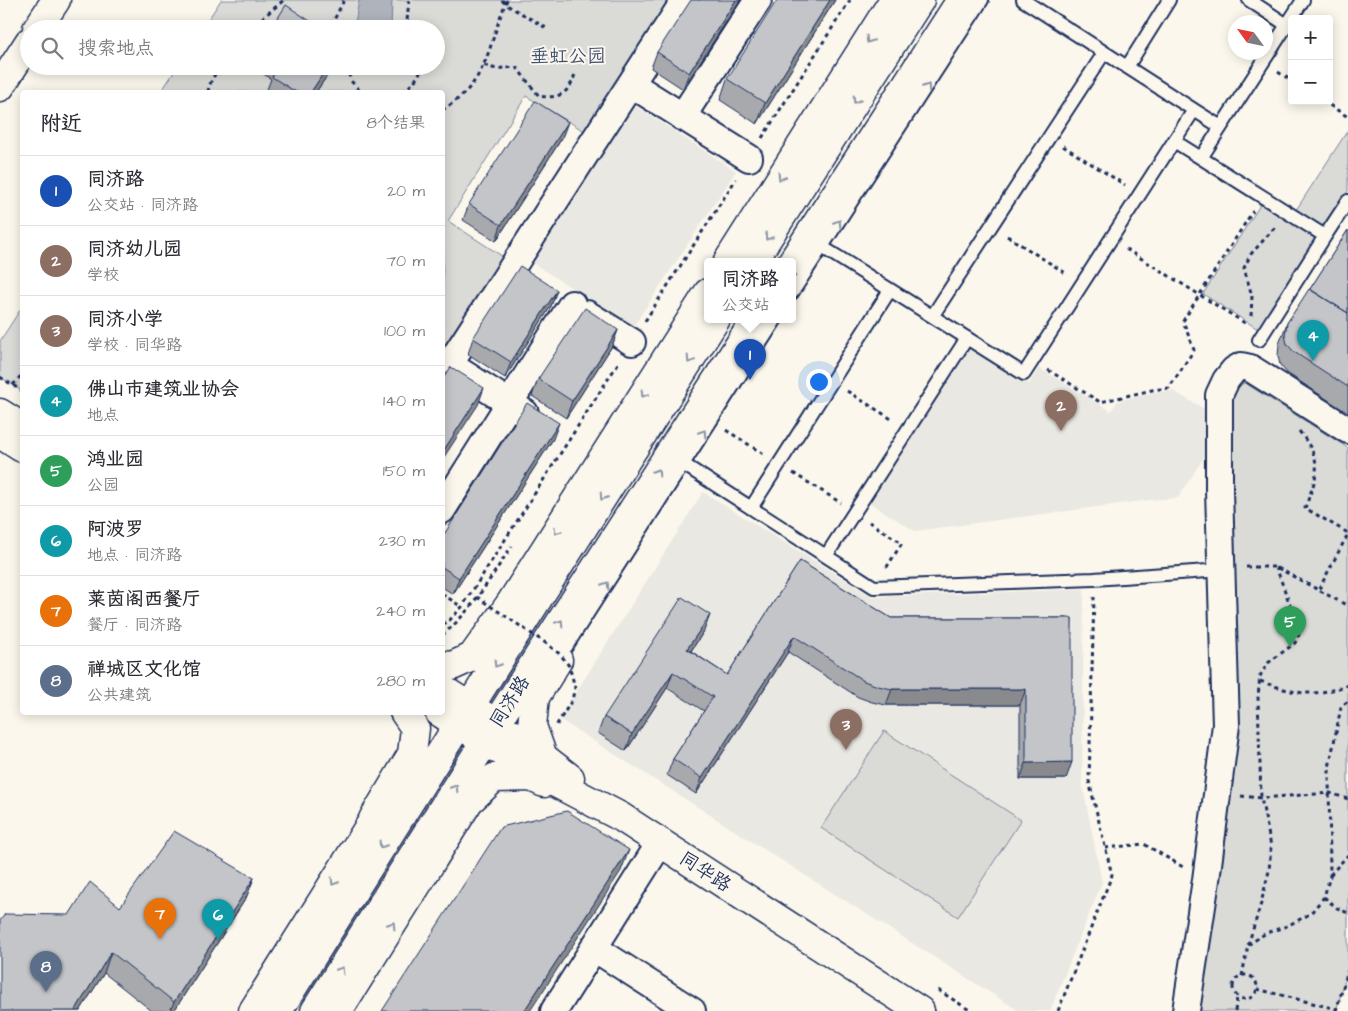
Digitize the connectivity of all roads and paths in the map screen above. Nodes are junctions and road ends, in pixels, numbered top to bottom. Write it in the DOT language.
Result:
graph roads {
  1 [pos="56,0"];
  2 [pos="284,0"];
  3 [pos="344,0"];
  4 [pos="409,0"];
  5 [pos="502,0"];
  6 [pos="685,0"];
  7 [pos="758,0"];
  8 [pos="850,0"];
  9 [pos="900,0"];
  10 [pos="1022,0"];
  11 [pos="1169,0"];
  12 [pos="1249,0"];
  13 [pos="1303,0"];
  14 [pos="968,1"];
  15 [pos="506,2"];
  16 [pos="43,20"];
  17 [pos="261,20"];
  18 [pos="334,20"];
  19 [pos="407,20"];
  20 [pos="1287,24"];
  21 [pos="548,29"];
  22 [pos="960,35"];
  23 [pos="1104,53"];
  24 [pos="20,56"];
  25 [pos="484,65"];
  26 [pos="1127,67"];
  27 [pos="575,74"];
  28 [pos="214,75"];
  29 [pos="349,75"];
  30 [pos="418,75"];
  31 [pos="631,84"];
  32 [pos="0,87"];
  33 [pos="208,90"];
  34 [pos="359,90"];
  35 [pos="405,90"];
  36 [pos="1329,105"];
  37 [pos="445,108"];
  38 [pos="1194,110"];
  39 [pos="682,117"];
  40 [pos="1348,117"];
  41 [pos="1221,127"];
  42 [pos="1049,138"];
  43 [pos="1174,141"];
  44 [pos="749,158"];
  45 [pos="1201,158"];
  46 [pos="1140,195"];
  47 [pos="1262,196"];
  48 [pos="1348,201"];
  49 [pos="1286,211"];
  50 [pos="1344,216"];
  51 [pos="991,226"];
  52 [pos="1325,236"];
  53 [pos="1111,239"];
  54 [pos="822,247"];
  55 [pos="730,258"];
  56 [pos="755,258"];
  57 [pos="795,258"];
  58 [pos="1082,284"];
  59 [pos="796,287"];
  60 [pos="890,290"];
  61 [pos="1199,295"];
  62 [pos="704,299"];
  63 [pos="933,315"];
  64 [pos="713,323"];
  65 [pos="754,323"];
  66 [pos="773,323"];
  67 [pos="967,338"];
  68 [pos="1259,340"];
  69 [pos="632,342"];
  70 [pos="1033,360"];
  71 [pos="446,370"];
  72 [pos="0,377"];
  73 [pos="20,377"];
  74 [pos="832,381"];
  75 [pos="14,385"];
  76 [pos="20,390"];
  77 [pos="510,403"];
  78 [pos="0,413"];
  79 [pos="712,420"];
  80 [pos="20,426"];
  81 [pos="546,426"];
  82 [pos="1296,427"];
  83 [pos="908,430"];
  84 [pos="1348,430"];
  85 [pos="0,434"];
  86 [pos="20,447"];
  87 [pos="683,464"];
  88 [pos="779,464"];
  89 [pos="445,505"];
  90 [pos="751,508"];
  91 [pos="854,512"];
  92 [pos="1348,534"];
  93 [pos="512,546"];
  94 [pos="826,556"];
  95 [pos="1252,567"];
  96 [pos="1276,567"];
  97 [pos="1222,570"];
  98 [pos="1094,578"];
  99 [pos="874,587"];
  100 [pos="1319,589"];
  101 [pos="445,596"];
  102 [pos="477,597"];
  103 [pos="510,604"];
  104 [pos="1348,606"];
  105 [pos="462,607"];
  106 [pos="445,623"];
  107 [pos="445,634"];
  108 [pos="511,641"];
  109 [pos="555,652"];
  110 [pos="445,665"];
  111 [pos="1260,681"];
  112 [pos="1348,684"];
  113 [pos="445,695"];
  114 [pos="1348,701"];
  115 [pos="406,715"];
  116 [pos="456,715"];
  117 [pos="556,726"];
  118 [pos="490,732"];
  119 [pos="538,764"];
  120 [pos="1330,793"];
  121 [pos="413,796"];
  122 [pos="1261,798"];
  123 [pos="1348,799"];
  124 [pos="440,813"];
  125 [pos="621,817"];
  126 [pos="370,825"];
  127 [pos="660,843"];
  128 [pos="1105,848"];
  129 [pos="1348,855"];
  130 [pos="430,864"];
  131 [pos="1330,876"];
  132 [pos="1206,880"];
  133 [pos="1324,897"];
  134 [pos="1348,913"];
  135 [pos="1248,945"];
  136 [pos="594,948"];
  137 [pos="1348,970"];
  138 [pos="1242,976"];
  139 [pos="1257,989"];
  140 [pos="1238,997"];
  141 [pos="1336,1010"];
  142 [pos="253,1011"];
  143 [pos="278,1011"];
  144 [pos="315,1011"];
  145 [pos="338,1011"];
  146 [pos="554,1011"];
  147 [pos="692,1011"];
  148 [pos="920,1011"];
  149 [pos="1058,1011"];
  150 [pos="1186,1011"];
  151 [pos="1235,1011"];
  1 -- 16 [label="main road"];
  2 -- 17 [label="path"];
  3 -- 18 [label="path"];
  4 -- 19 [label="path"];
  5 -- 15 [label="path"];
  6 -- 31 [label="street"];
  7 -- 39 [label="street"];
  8 -- 44 [label="path"];
  9 -- 55 [label="main road, one-way"];
  9 -- 56 [label="main road, one-way"];
  10 -- 23 [label="lane"];
  11 -- 26 [label="lane"];
  12 -- 20 [label="lane"];
  13 -- 20 [label="lane"];
  14 -- 22 [label="lane"];
  14 -- 22 [label="lane"];
  14 -- 57 [label="main road"];
  15 -- 21 [label="path"];
  15 -- 25 [label="path"];
  20 -- 41 [label="lane"];
  54 -- 22 [label="lane, one-way"];
  23 -- 26 [label="lane"];
  23 -- 42 [label="lane"];
  24 -- 32 [label="main road"];
  25 -- 27 [label="path"];
  25 -- 37 [label="path"];
  26 -- 38 [label="lane"];
  28 -- 33 [label="path"];
  29 -- 34 [label="path"];
  30 -- 35 [label="path"];
  31 -- 39 [label="street"];
  31 -- 71 [label="street"];
  36 -- 40 [label="path"];
  38 -- 41 [label="lane"];
  38 -- 43 [label="lane"];
  39 -- 44 [label="street"];
  41 -- 45 [label="lane"];
  42 -- 46 [label="path"];
  42 -- 51 [label="lane"];
  43 -- 45 [label="lane"];
  43 -- 46 [label="lane"];
  44 -- 69 [label="path"];
  45 -- 47 [label="lane"];
  46 -- 53 [label="lane"];
  47 -- 49 [label="lane"];
  47 -- 61 [label="path"];
  48 -- 50 [label="lane"];
  49 -- 52 [label="lane"];
  49 -- 61 [label="path"];
  50 -- 52 [label="lane"];
  51 -- 58 [label="path"];
  51 -- 63 [label="lane"];
  52 -- 68 [label="lane"];
  53 -- 58 [label="lane"];
  53 -- 61 [label="path"];
  54 -- 59 [label="lane"];
  54 -- 60 [label="lane"];
  58 -- 70 [label="lane"];
  60 -- 63 [label="lane"];
  60 -- 74 [label="lane"];
  61 -- 70 [label="path"];
  62 -- 103 [label="main road, one-way"];
  63 -- 67 [label="lane"];
  64 -- 108 [label="main road, 同济路, one-way"];
  109 -- 65 [label="main road, 同济路, one-way"];
  66 -- 79 [label="lane"];
  67 -- 70 [label="lane"];
  67 -- 83 [label="lane"];
  69 -- 77 [label="street"];
  69 -- 105 [label="path"];
  71 -- 77 [label="street"];
  72 -- 75 [label="path"];
  73 -- 75 [label="path"];
  74 -- 83 [label="path"];
  74 -- 88 [label="lane"];
  75 -- 76 [label="path"];
  77 -- 81 [label="street"];
  77 -- 89 [label="street"];
  78 -- 80 [label="main road"];
  87 -- 79 [label="lane, one-way"];
  79 -- 88 [label="path"];
  82 -- 92 [label="path"];
  83 -- 91 [label="lane"];
  84 -- 97 [label="street"];
  85 -- 86 [label="main road"];
  87 -- 90 [label="lane"];
  109 -- 87 [label="lane, one-way"];
  88 -- 90 [label="lane"];
  88 -- 91 [label="path"];
  90 -- 94 [label="lane"];
  91 -- 94 [label="lane"];
  91 -- 99 [label="path"];
  92 -- 100 [label="path"];
  93 -- 102 [label="path"];
  94 -- 99 [label="lane"];
  95 -- 96 [label="path"];
  96 -- 100 [label="path"];
  96 -- 111 [label="path"];
  97 -- 98 [label="lane"];
  97 -- 132 [label="street"];
  98 -- 99 [label="lane"];
  98 -- 128 [label="path"];
  100 -- 104 [label="path"];
  101 -- 105 [label="path"];
  102 -- 107 [label="path"];
  102 -- 109 [label="path, bridge"];
  103 -- 108 [label="main road"];
  103 -- 110 [label="main road"];
  105 -- 106 [label="path"];
  108 -- 116 [label="main road, 同济路, one-way"];
  109 -- 117 [label="path, bridge"];
  109 -- 118 [label="main road, 同济路"];
  109 -- 119 [label="main road"];
  111 -- 112 [label="path"];
  111 -- 122 [label="path"];
  113 -- 116 [label="main road, 同华路"];
  114 -- 120 [label="path"];
  115 -- 126 [label="main road"];
  116 -- 118 [label="main road, 同华路"];
  116 -- 121 [label="main road, 同济路"];
  118 -- 119 [label="main road, 同华路"];
  124 -- 118 [label="main road, 同济路, one-way"];
  119 -- 125 [label="main road, 同华路"];
  120 -- 122 [label="path"];
  120 -- 123 [label="path"];
  120 -- 131 [label="path"];
  121 -- 126 [label="main road"];
  121 -- 143 [label="main road, 同济路, one-way"];
  122 -- 135 [label="path"];
  124 -- 130 [label="main road"];
  144 -- 124 [label="main road, 同济路, one-way"];
  125 -- 127 [label="main road, 同华路"];
  125 -- 130 [label="main road"];
  126 -- 142 [label="main road, one-way"];
  127 -- 136 [label="street"];
  127 -- 148 [label="main road, 同华路"];
  128 -- 132 [label="path"];
  128 -- 149 [label="path"];
  129 -- 131 [label="path"];
  145 -- 130 [label="main road, one-way"];
  131 -- 133 [label="path"];
  132 -- 150 [label="street"];
  133 -- 134 [label="path"];
  133 -- 135 [label="path"];
  135 -- 138 [label="path"];
  136 -- 146 [label="street"];
  136 -- 147 [label="street"];
  137 -- 141 [label="path"];
  138 -- 139 [label="path"];
  138 -- 140 [label="path"];
  139 -- 140 [label="path"];
  139 -- 141 [label="path"];
  140 -- 151 [label="path"];
}
